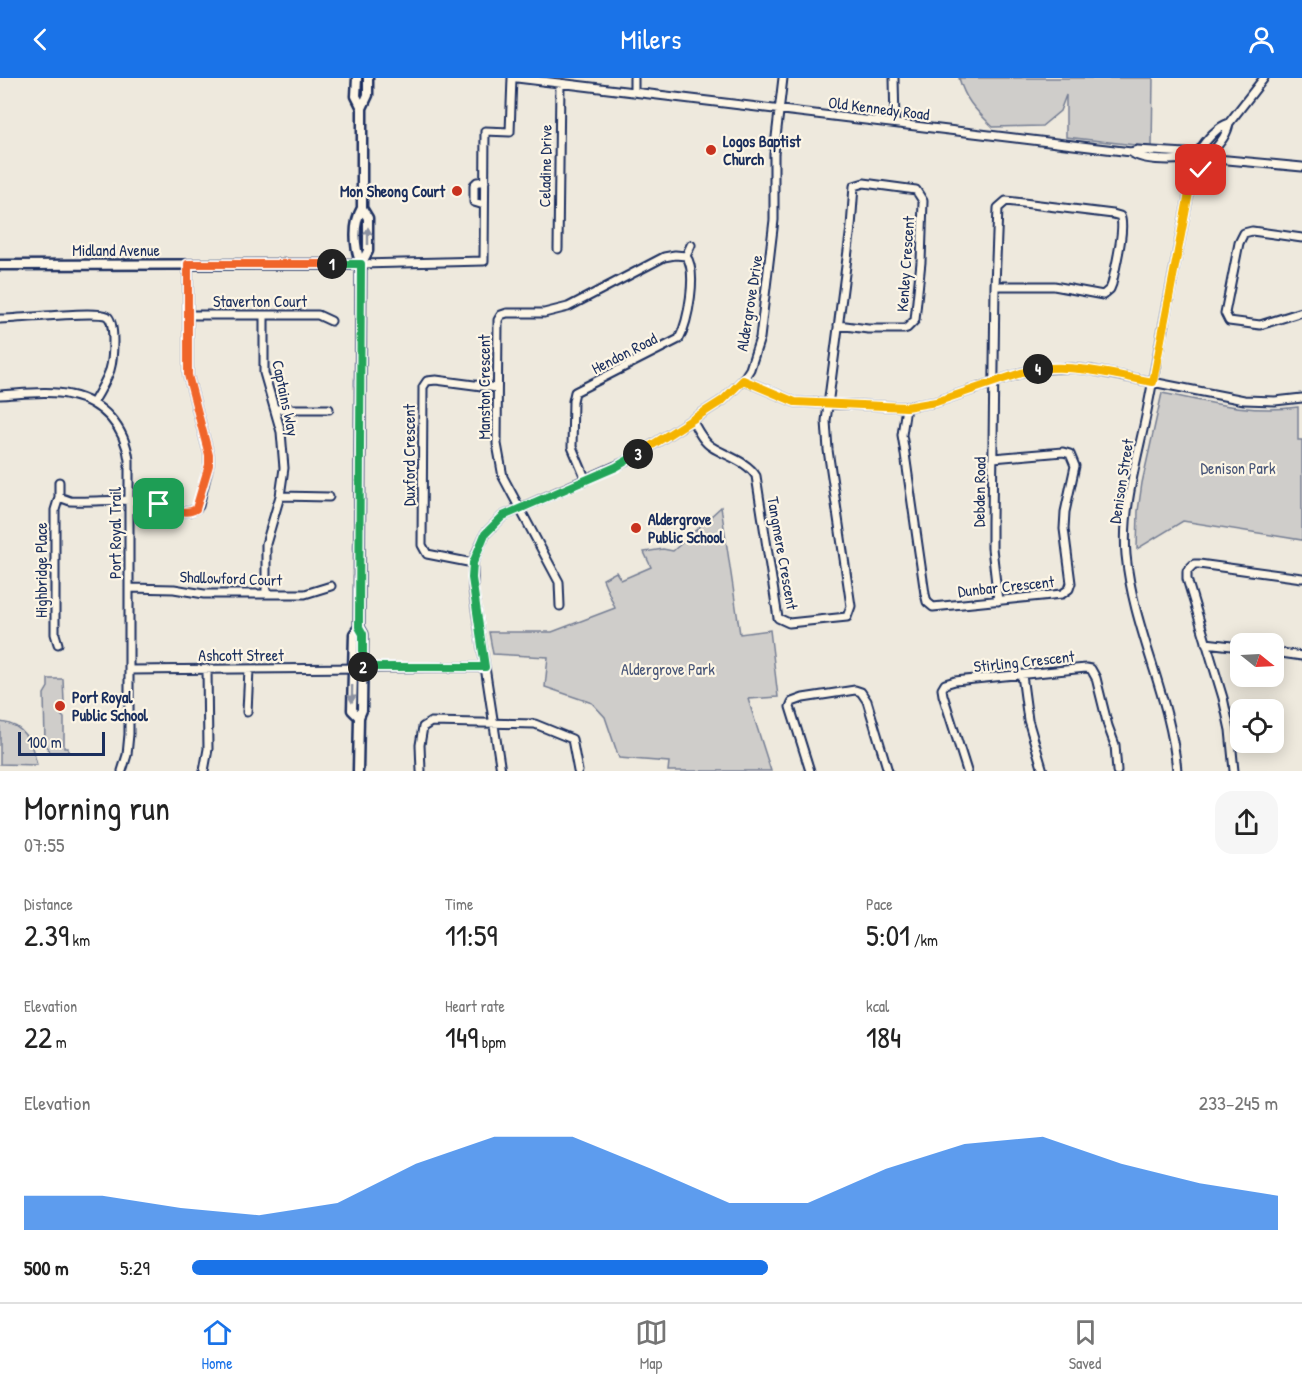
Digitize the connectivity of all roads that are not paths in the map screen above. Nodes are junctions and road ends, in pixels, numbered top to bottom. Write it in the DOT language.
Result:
graph roads {
  1 [pos="357,78"];
  2 [pos="368,78"];
  3 [pos="514,78"];
  4 [pos="634,78"];
  5 [pos="783,78"];
  6 [pos="894,78"];
  7 [pos="1264,78"];
  8 [pos="560,83"];
  9 [pos="634,92"];
  10 [pos="362,108"];
  11 [pos="780,110"];
  12 [pos="895,123"];
  13 [pos="1229,123"];
  14 [pos="1217,145"];
  15 [pos="1195,157"];
  16 [pos="1207,158"];
  17 [pos="1231,159"];
  18 [pos="1302,167"];
  19 [pos="1189,193"];
  20 [pos="1302,238"];
  21 [pos="691,245"];
  22 [pos="558,249"];
  23 [pos="686,256"];
  24 [pos="188,264"];
  25 [pos="361,264"];
  26 [pos="0,265"];
  27 [pos="995,286"];
  28 [pos="1302,312"];
  29 [pos="188,315"];
  30 [pos="264,315"];
  31 [pos="0,319"];
  32 [pos="331,321"];
  33 [pos="838,325"];
  34 [pos="743,380"];
  35 [pos="1153,382"];
  36 [pos="994,383"];
  37 [pos="497,388"];
  38 [pos="0,395"];
  39 [pos="1302,398"];
  40 [pos="93,403"];
  41 [pos="828,405"];
  42 [pos="906,407"];
  43 [pos="275,409"];
  44 [pos="329,409"];
  45 [pos="692,420"];
  46 [pos="993,458"];
  47 [pos="585,480"];
  48 [pos="59,482"];
  49 [pos="280,496"];
  50 [pos="59,497"];
  51 [pos="329,497"];
  52 [pos="129,502"];
  53 [pos="520,508"];
  54 [pos="473,563"];
  55 [pos="1302,578"];
  56 [pos="331,586"];
  57 [pos="129,588"];
  58 [pos="266,593"];
  59 [pos="998,600"];
  60 [pos="560,606"];
  61 [pos="1206,643"];
  62 [pos="58,644"];
  63 [pos="1230,646"];
  64 [pos="1284,653"];
  65 [pos="1302,656"];
  66 [pos="485,667"];
  67 [pos="358,668"];
  68 [pos="207,669"];
  69 [pos="249,669"];
  70 [pos="129,670"];
  71 [pos="1022,675"];
  72 [pos="247,712"];
  73 [pos="494,724"];
  74 [pos="1042,770"];
  75 [pos="122,771"];
  76 [pos="204,771"];
  77 [pos="358,771"];
  78 [pos="421,771"];
  79 [pos="501,771"];
  80 [pos="578,771"];
  81 [pos="810,771"];
  82 [pos="888,771"];
  83 [pos="966,771"];
  84 [pos="1117,771"];
  85 [pos="1177,771"];
  86 [pos="1234,771"];
  1 -- 10 [label="main road"];
  2 -- 10 [label="main road"];
  3 -- 8 [label="street, Old Kennedy Road"];
  3 -- 25 [label="street, Midland Avenue"];
  4 -- 9 [label="street"];
  5 -- 11 [label="street, Aldergrove Drive"];
  6 -- 12 [label="street"];
  7 -- 13 [label="street, Denison Street"];
  8 -- 9 [label="street, Old Kennedy Road"];
  8 -- 22 [label="street, Celadine Drive"];
  9 -- 11 [label="street, Old Kennedy Road"];
  10 -- 25 [label="main road"];
  11 -- 12 [label="street, Old Kennedy Road"];
  11 -- 34 [label="street, Aldergrove Drive"];
  12 -- 15 [label="street, Old Kennedy Road"];
  13 -- 14 [label="street, Denison Street"];
  13 -- 15 [label="street, Denison Street"];
  14 -- 16 [label="street, Denison Street"];
  14 -- 17 [label="street"];
  15 -- 16 [label="street, Old Kennedy Road"];
  15 -- 19 [label="street, Denison Street"];
  16 -- 17 [label="street, Old Kennedy Road"];
  16 -- 19 [label="street, Denison Street"];
  17 -- 18 [label="street, Old Kennedy Road"];
  19 -- 35 [label="street, Denison Street"];
  20 -- 28 [label="street"];
  21 -- 23 [label="street"];
  23 -- 37 [label="street, Manston Crescent"];
  23 -- 47 [label="street, Hendon Road"];
  24 -- 25 [label="main road, Midland Avenue"];
  24 -- 26 [label="main road, Midland Avenue"];
  24 -- 29 [label="street"];
  25 -- 67 [label="main road"];
  27 -- 27 [label="street, Debden Road"];
  27 -- 36 [label="street, Debden Road"];
  29 -- 30 [label="street, Staverton Court"];
  29 -- 52 [label="street"];
  30 -- 32 [label="street, Staverton Court"];
  30 -- 43 [label="street, Captains Way"];
  31 -- 40 [label="street"];
  33 -- 33 [label="street, Kenley Crescent"];
  33 -- 41 [label="street, Kenley Crescent"];
  34 -- 41 [label="street"];
  34 -- 45 [label="street, Aldergrove Drive"];
  35 -- 36 [label="street"];
  35 -- 39 [label="street"];
  35 -- 85 [label="street, Denison Street"];
  36 -- 42 [label="street"];
  36 -- 46 [label="street, Debden Road"];
  37 -- 53 [label="street, Manston Crescent"];
  37 -- 54 [label="street, Duxford Crescent"];
  38 -- 40 [label="street, Port Royal Trail"];
  40 -- 52 [label="street, Port Royal Trail"];
  41 -- 42 [label="street"];
  41 -- 45 [label="street, Tangmere Crescent"];
  42 -- 59 [label="street, Dunbar Crescent"];
  43 -- 44 [label="street"];
  43 -- 49 [label="street, Captains Way"];
  45 -- 47 [label="street, Aldergrove Drive"];
  46 -- 59 [label="street, Debden Road"];
  46 -- 59 [label="street, Dunbar Crescent"];
  47 -- 53 [label="street, Aldergrove Drive"];
  48 -- 50 [label="street, Highbridge Place"];
  49 -- 51 [label="street"];
  49 -- 58 [label="street, Captains Way"];
  50 -- 52 [label="street"];
  50 -- 62 [label="street, Highbridge Place"];
  52 -- 57 [label="street, Port Royal Trail"];
  53 -- 54 [label="street, Aldergrove Drive"];
  53 -- 60 [label="street, Manston Crescent"];
  54 -- 66 [label="street, Aldergrove Drive"];
  55 -- 61 [label="street"];
  56 -- 58 [label="street, Shallowford Court"];
  57 -- 58 [label="street, Shallowford Court"];
  57 -- 70 [label="street, Port Royal Trail"];
  61 -- 63 [label="street"];
  61 -- 86 [label="street"];
  64 -- 65 [label="street"];
  66 -- 67 [label="street, Ashcott Street"];
  66 -- 73 [label="street, Aldergrove Drive"];
  67 -- 69 [label="street, Ashcott Street"];
  67 -- 77 [label="main road"];
  68 -- 69 [label="street, Ashcott Street"];
  68 -- 70 [label="street, Ashcott Street"];
  68 -- 76 [label="street"];
  69 -- 72 [label="street"];
  70 -- 75 [label="street, Port Royal Trail"];
  71 -- 74 [label="street"];
  71 -- 83 [label="street, Stirling Crescent"];
  71 -- 84 [label="street, Stirling Crescent"];
  73 -- 78 [label="street"];
  73 -- 79 [label="street, Aldergrove Drive"];
  73 -- 80 [label="street"];
  81 -- 82 [label="street"];
}
